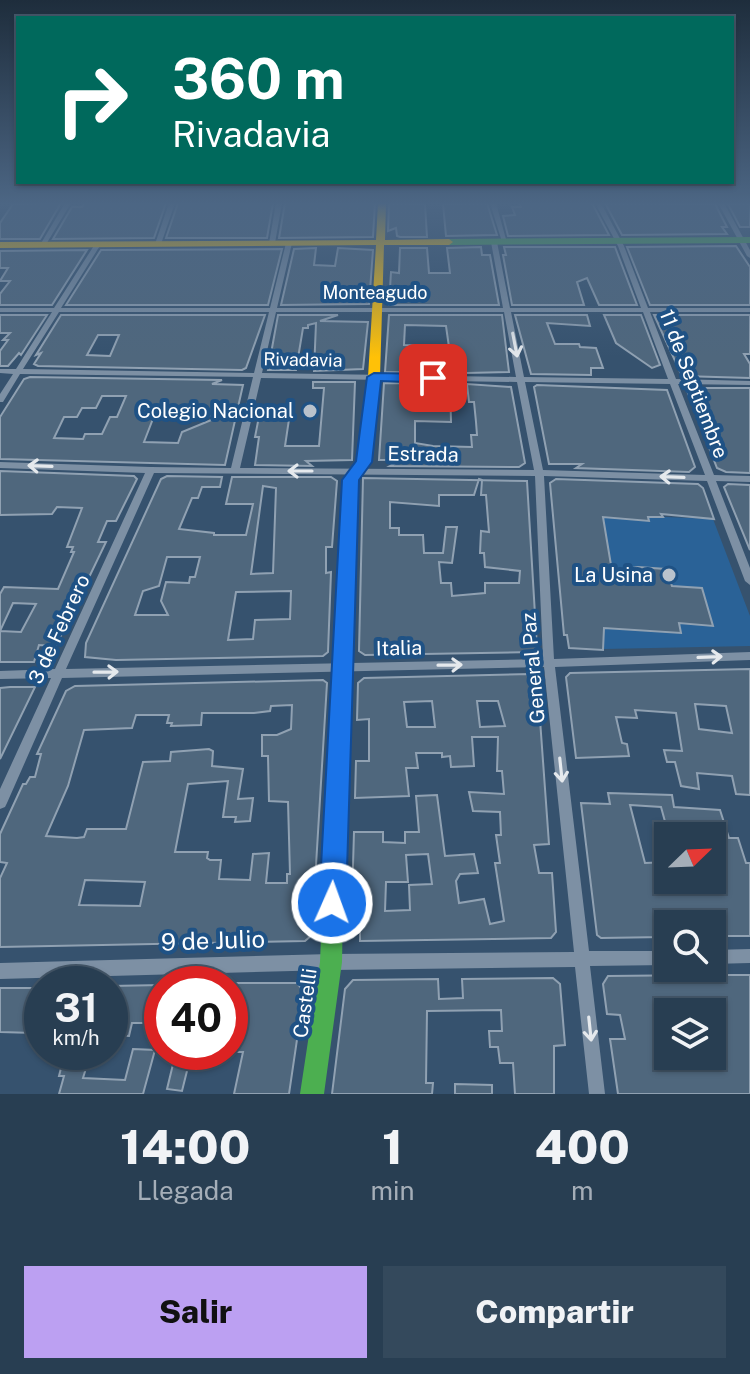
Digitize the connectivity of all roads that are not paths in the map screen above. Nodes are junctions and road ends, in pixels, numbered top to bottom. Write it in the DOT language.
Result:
graph roads {
  1 [pos="92,254"];
  2 [pos="286,254"];
  3 [pos="382,254"];
  4 [pos="501,254"];
  5 [pos="623,254"];
  6 [pos="379,309"];
  7 [pos="508,309"];
  8 [pos="646,309"];
  9 [pos="0,310"];
  10 [pos="58,310"];
  11 [pos="273,310"];
  12 [pos="750,310"];
  13 [pos="0,371"];
  14 [pos="19,371"];
  15 [pos="256,375"];
  16 [pos="374,377"];
  17 [pos="521,380"];
  18 [pos="674,382"];
  19 [pos="750,383"];
  20 [pos="0,400"];
  21 [pos="0,465"];
  22 [pos="151,470"];
  23 [pos="235,471"];
  24 [pos="357,471"];
  25 [pos="539,473"];
  26 [pos="711,478"];
  27 [pos="750,479"];
  28 [pos="750,581"];
  29 [pos="750,656"];
  30 [pos="549,663"];
  31 [pos="340,666"];
  32 [pos="58,674"];
  33 [pos="0,675"];
  34 [pos="0,803"];
  35 [pos="750,956"];
  36 [pos="726,957"];
  37 [pos="654,958"];
  38 [pos="582,961"];
  39 [pos="331,962"];
  40 [pos="0,971"];
  41 [pos="312,1094"];
  42 [pos="597,1094"];
  1 -- 10 [label="street"];
  2 -- 11 [label="street"];
  3 -- 6 [label="street, Castelli"];
  4 -- 7 [label="street, General Paz"];
  5 -- 8 [label="street, 11 de Septiembre"];
  6 -- 7 [label="street, Monteagudo"];
  6 -- 11 [label="street, Monteagudo"];
  6 -- 16 [label="street, Castelli"];
  7 -- 8 [label="street, Monteagudo"];
  7 -- 17 [label="street, General Paz, one-way"];
  8 -- 12 [label="street, Monteagudo"];
  8 -- 18 [label="street, 11 de Septiembre"];
  9 -- 10 [label="street, Monteagudo"];
  10 -- 11 [label="street, Monteagudo"];
  10 -- 14 [label="street"];
  11 -- 15 [label="street"];
  13 -- 14 [label="street, Rivadavia"];
  14 -- 15 [label="street, Rivadavia"];
  14 -- 20 [label="street"];
  15 -- 16 [label="street, Rivadavia"];
  15 -- 23 [label="street"];
  16 -- 17 [label="street, Rivadavia"];
  16 -- 24 [label="street, Castelli"];
  17 -- 18 [label="street, Rivadavia"];
  17 -- 25 [label="street, General Paz"];
  18 -- 19 [label="street, Rivadavia"];
  18 -- 26 [label="street, 11 de Septiembre"];
  22 -- 21 [label="street, Estrada, one-way"];
  22 -- 23 [label="street, Estrada"];
  22 -- 32 [label="street, 3 de Febrero"];
  24 -- 23 [label="street, Estrada, one-way"];
  24 -- 25 [label="street, Estrada"];
  24 -- 31 [label="street, Castelli"];
  26 -- 25 [label="street, Estrada, one-way"];
  25 -- 30 [label="street, General Paz"];
  26 -- 27 [label="street, Estrada"];
  26 -- 28 [label="street, 11 de Septiembre"];
  30 -- 29 [label="street, Italia, one-way"];
  31 -- 30 [label="street, Italia, one-way"];
  30 -- 38 [label="street, General Paz, one-way"];
  32 -- 31 [label="street, Italia, one-way"];
  31 -- 39 [label="street, Castelli"];
  32 -- 33 [label="street, Italia"];
  32 -- 34 [label="street, 3 de Febrero"];
  35 -- 36 [label="street"];
  37 -- 38 [label="street, 9 de Julio"];
  38 -- 39 [label="street, 9 de Julio"];
  38 -- 42 [label="street, General Paz, one-way"];
  39 -- 40 [label="street, 9 de Julio"];
  39 -- 41 [label="street, Castelli"];
}
